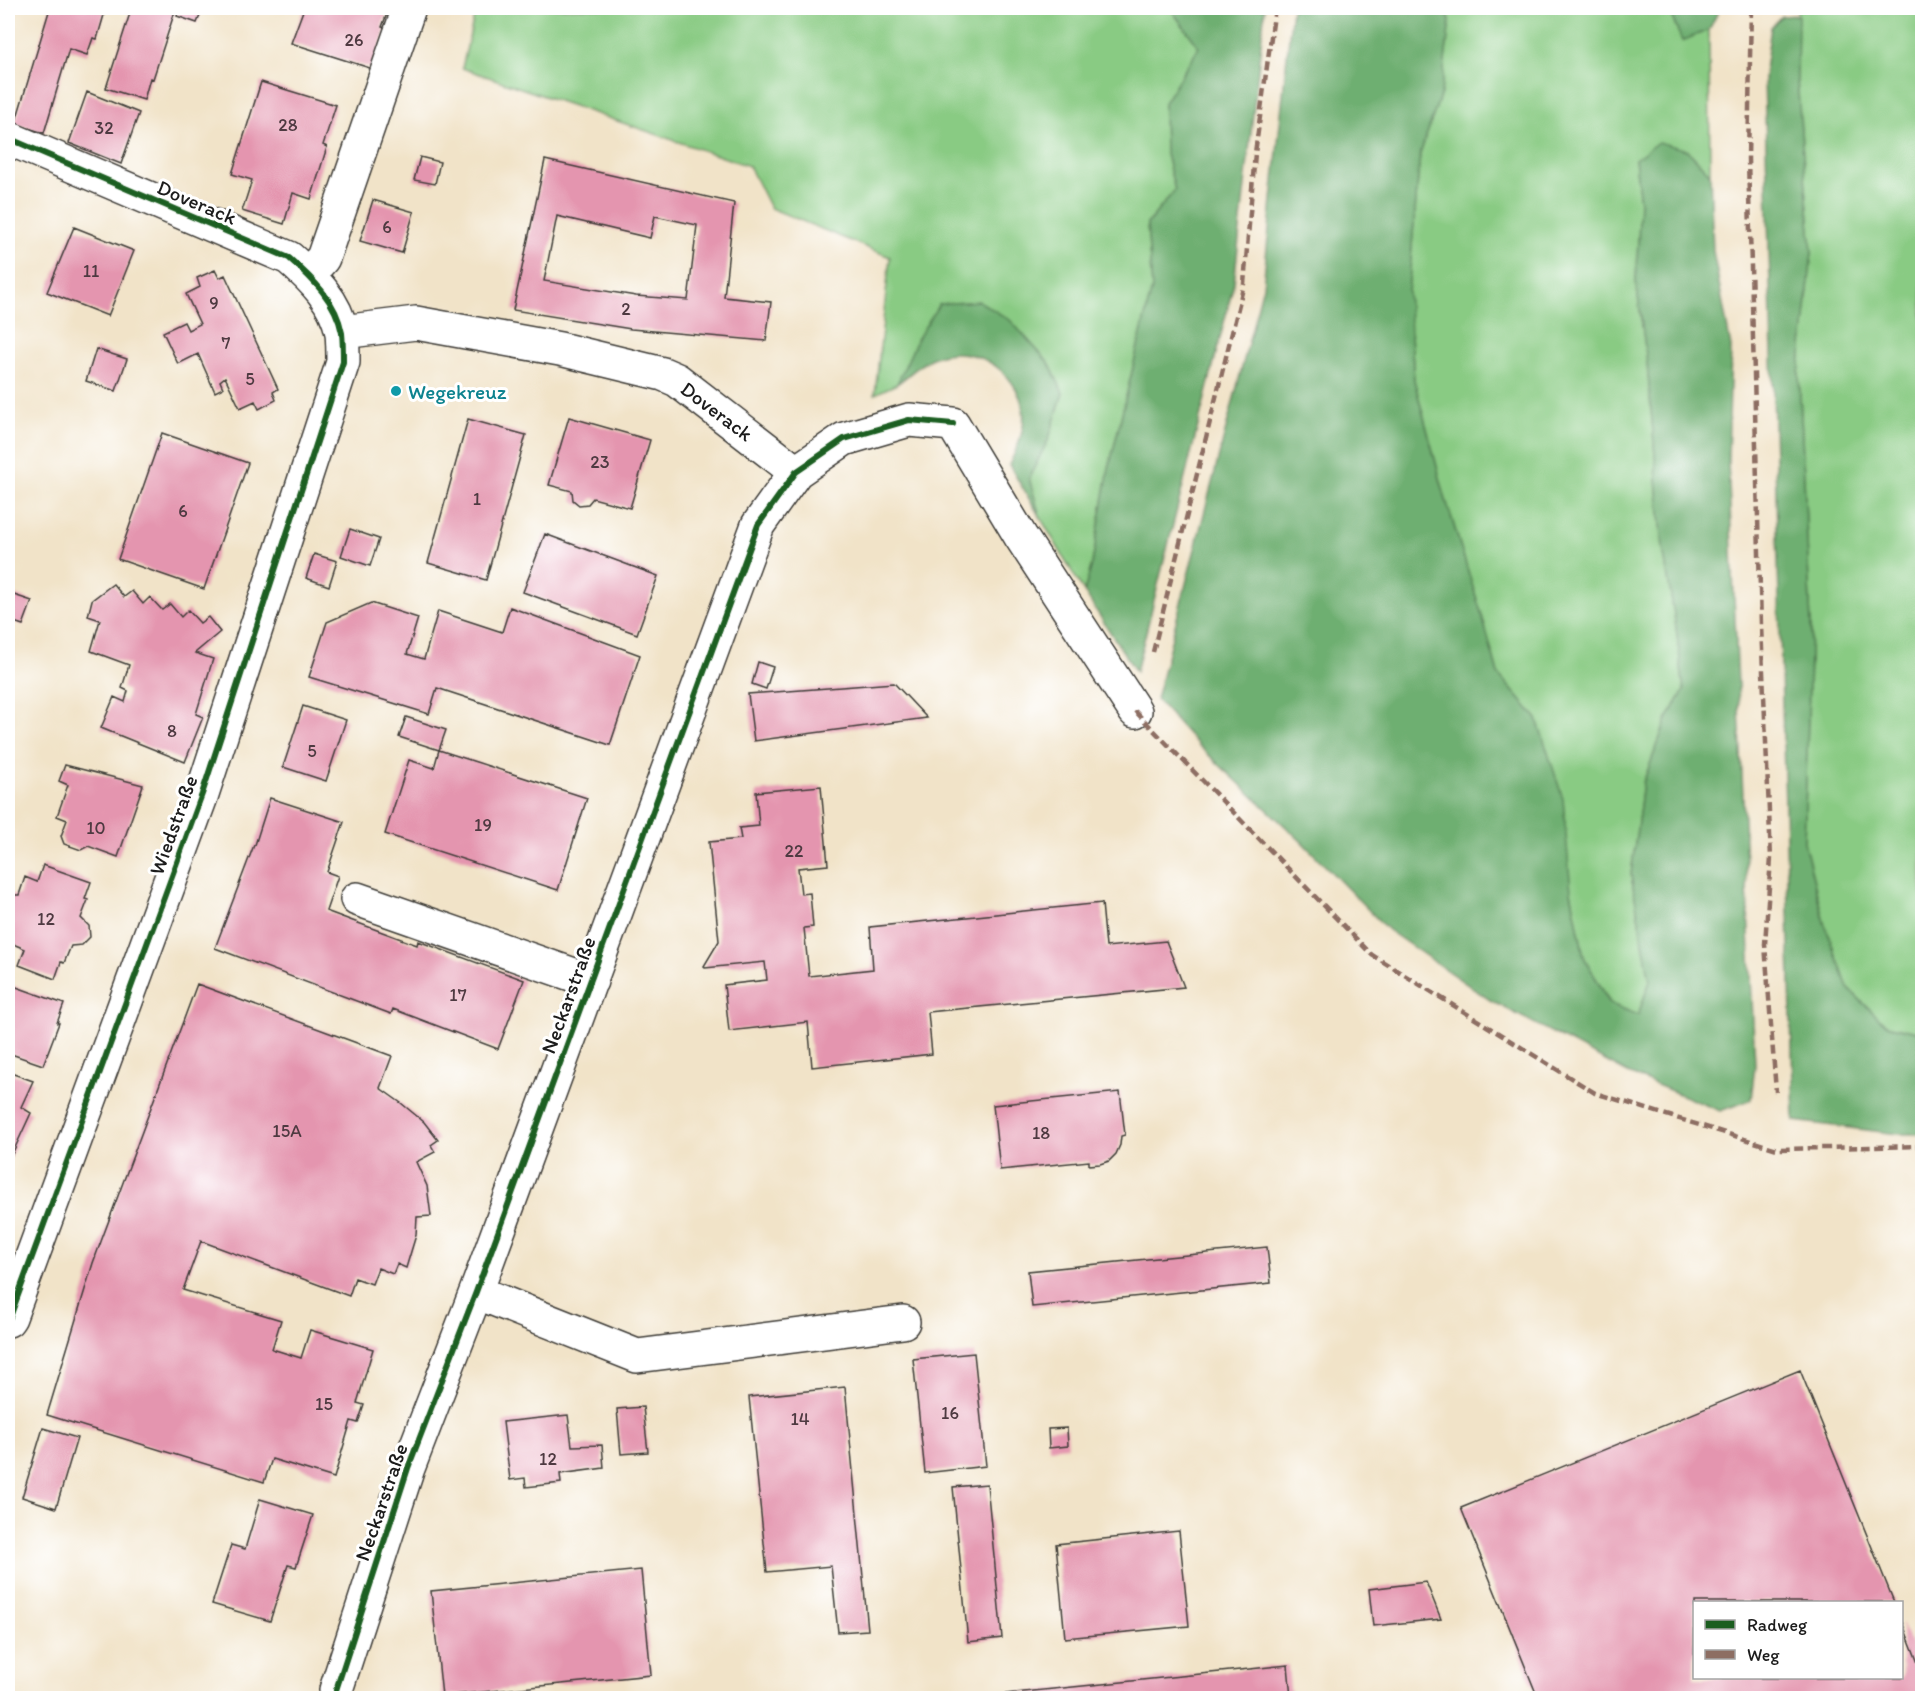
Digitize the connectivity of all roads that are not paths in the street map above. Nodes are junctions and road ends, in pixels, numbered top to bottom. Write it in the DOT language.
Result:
graph roads {
  1 [pos="409,8"];
  2 [pos="8,138"];
  3 [pos="308,275"];
  4 [pos="342,332"];
  5 [pos="796,472"];
  6 [pos="1135,711"];
  7 [pos="357,899"];
  8 [pos="591,981"];
  9 [pos="476,1292"];
  10 [pos="8,1320"];
  11 [pos="903,1322"];
  12 [pos="336,1698"];
  1 -- 3 [label="street"];
  2 -- 3 [label="street, Doverack"];
  3 -- 4 [label="street, Doverack"];
  4 -- 5 [label="street, Doverack"];
  4 -- 10 [label="street, Wiedstraße"];
  5 -- 6 [label="street, Neckarstraße"];
  5 -- 8 [label="street, Neckarstraße"];
  7 -- 8 [label="street"];
  8 -- 9 [label="street, Neckarstraße"];
  9 -- 11 [label="street"];
  9 -- 12 [label="street, Neckarstraße"];
}
